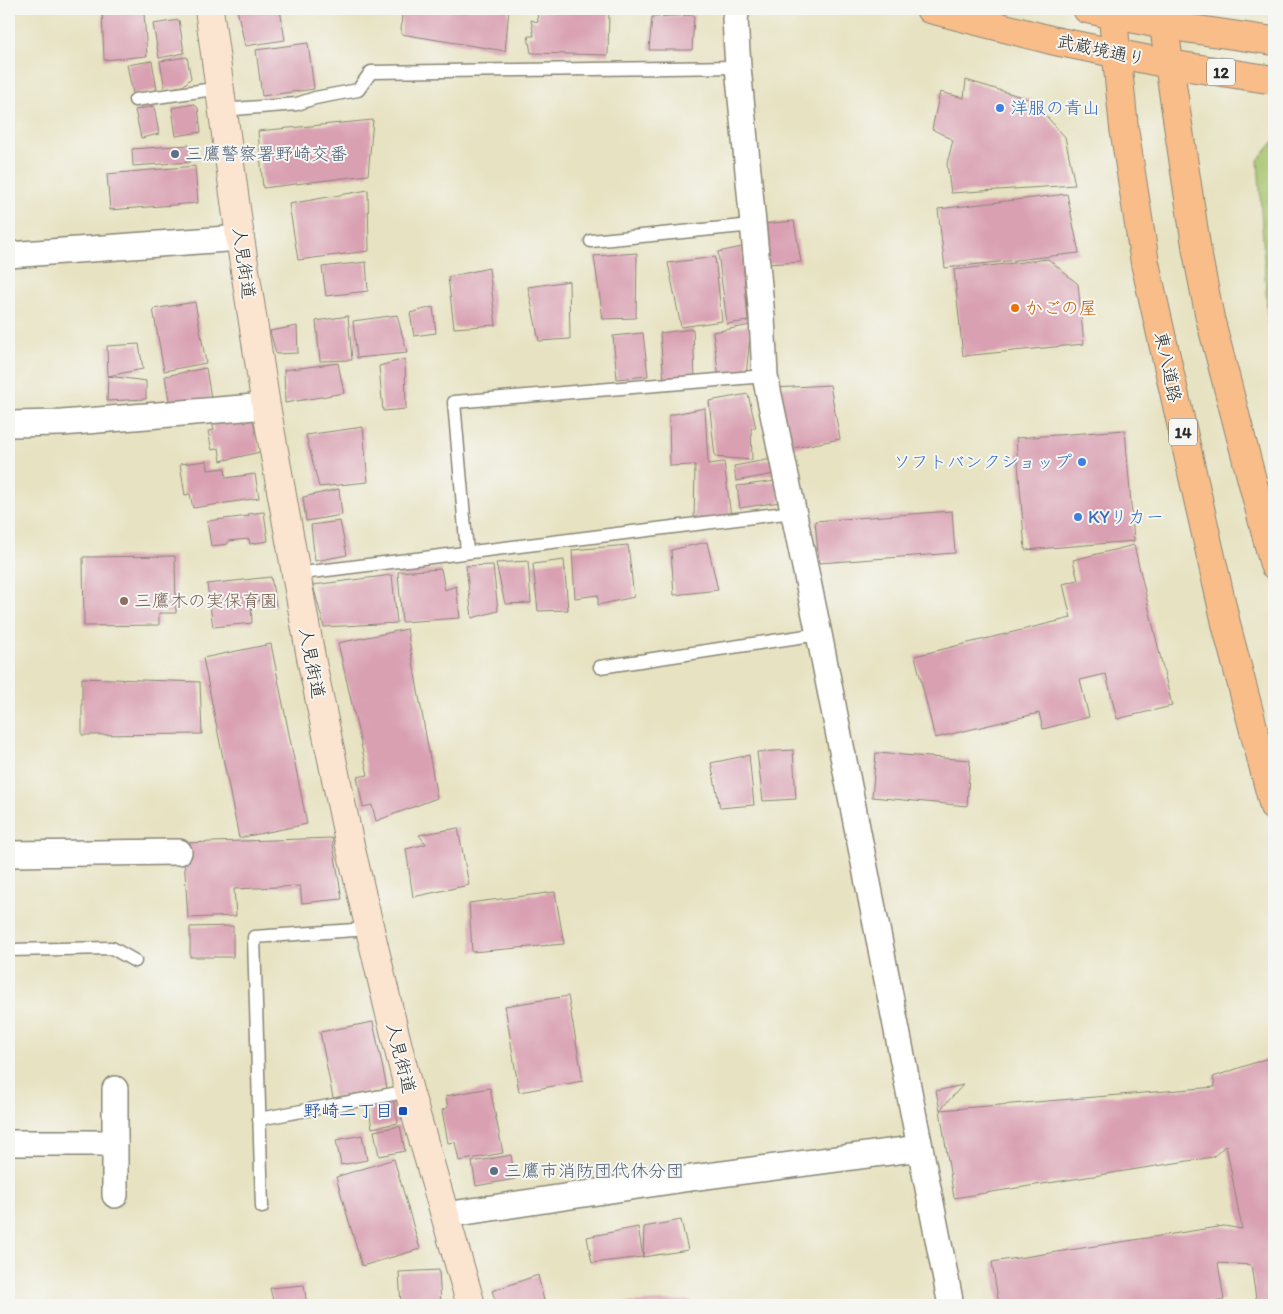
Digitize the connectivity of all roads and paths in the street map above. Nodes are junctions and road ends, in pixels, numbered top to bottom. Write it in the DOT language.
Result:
graph roads {
  1 [pos="208,9"];
  2 [pos="737,9"];
  3 [pos="930,9"];
  4 [pos="1087,9"];
  5 [pos="1112,12"];
  6 [pos="1163,17"];
  7 [pos="1274,41"];
  8 [pos="1116,53"];
  9 [pos="1169,64"];
  10 [pos="738,67"];
  11 [pos="1274,80"];
  12 [pos="222,99"];
  13 [pos="135,100"];
  14 [pos="753,225"];
  15 [pos="240,238"];
  16 [pos="591,241"];
  17 [pos="9,255"];
  18 [pos="765,376"];
  19 [pos="266,406"];
  20 [pos="9,424"];
  21 [pos="793,512"];
  22 [pos="467,552"];
  23 [pos="1274,565"];
  24 [pos="295,574"];
  25 [pos="819,634"];
  26 [pos="600,667"];
  27 [pos="1274,807"];
  28 [pos="179,852"];
  29 [pos="9,854"];
  30 [pos="370,929"];
  31 [pos="9,950"];
  32 [pos="135,962"];
  33 [pos="115,1089"];
  34 [pos="409,1091"];
  35 [pos="259,1119"];
  36 [pos="9,1142"];
  37 [pos="115,1143"];
  38 [pos="920,1148"];
  39 [pos="115,1195"];
  40 [pos="262,1207"];
  41 [pos="446,1215"];
  42 [pos="471,1305"];
  43 [pos="951,1305"];
  1 -- 12 [label="main road, 人見街道"];
  2 -- 10 [label="street"];
  3 -- 8 [label="main road, 武蔵境通り / 12"];
  4 -- 5 [label="main road, 武蔵境通り / 12"];
  5 -- 6 [label="main road, 武蔵境通り / 12"];
  5 -- 8 [label="main road, 東八道路 / 14"];
  6 -- 7 [label="main road, 武蔵境通り / 12"];
  6 -- 9 [label="main road"];
  8 -- 9 [label="main road, 武蔵境通り / 12"];
  8 -- 27 [label="main road, 東八道路 / 14"];
  9 -- 11 [label="main road, 武蔵境通り / 12"];
  9 -- 23 [label="main road"];
  10 -- 12 [label="lane"];
  10 -- 14 [label="street"];
  12 -- 13 [label="lane"];
  12 -- 15 [label="main road, 人見街道"];
  14 -- 16 [label="lane"];
  14 -- 18 [label="street"];
  15 -- 17 [label="street"];
  15 -- 19 [label="main road, 人見街道"];
  18 -- 21 [label="street"];
  18 -- 22 [label="lane"];
  19 -- 20 [label="street"];
  19 -- 24 [label="main road, 人見街道"];
  21 -- 22 [label="lane"];
  21 -- 25 [label="street"];
  22 -- 24 [label="lane"];
  24 -- 30 [label="main road, 人見街道"];
  25 -- 26 [label="lane"];
  25 -- 38 [label="street"];
  28 -- 29 [label="street"];
  30 -- 34 [label="main road, 人見街道"];
  30 -- 35 [label="lane"];
  31 -- 32 [label="lane"];
  33 -- 37 [label="street"];
  34 -- 35 [label="lane"];
  34 -- 41 [label="main road, 人見街道"];
  35 -- 40 [label="lane"];
  36 -- 37 [label="street"];
  37 -- 39 [label="street"];
  38 -- 41 [label="street"];
  38 -- 43 [label="street"];
  41 -- 42 [label="main road, 人見街道"];
}
